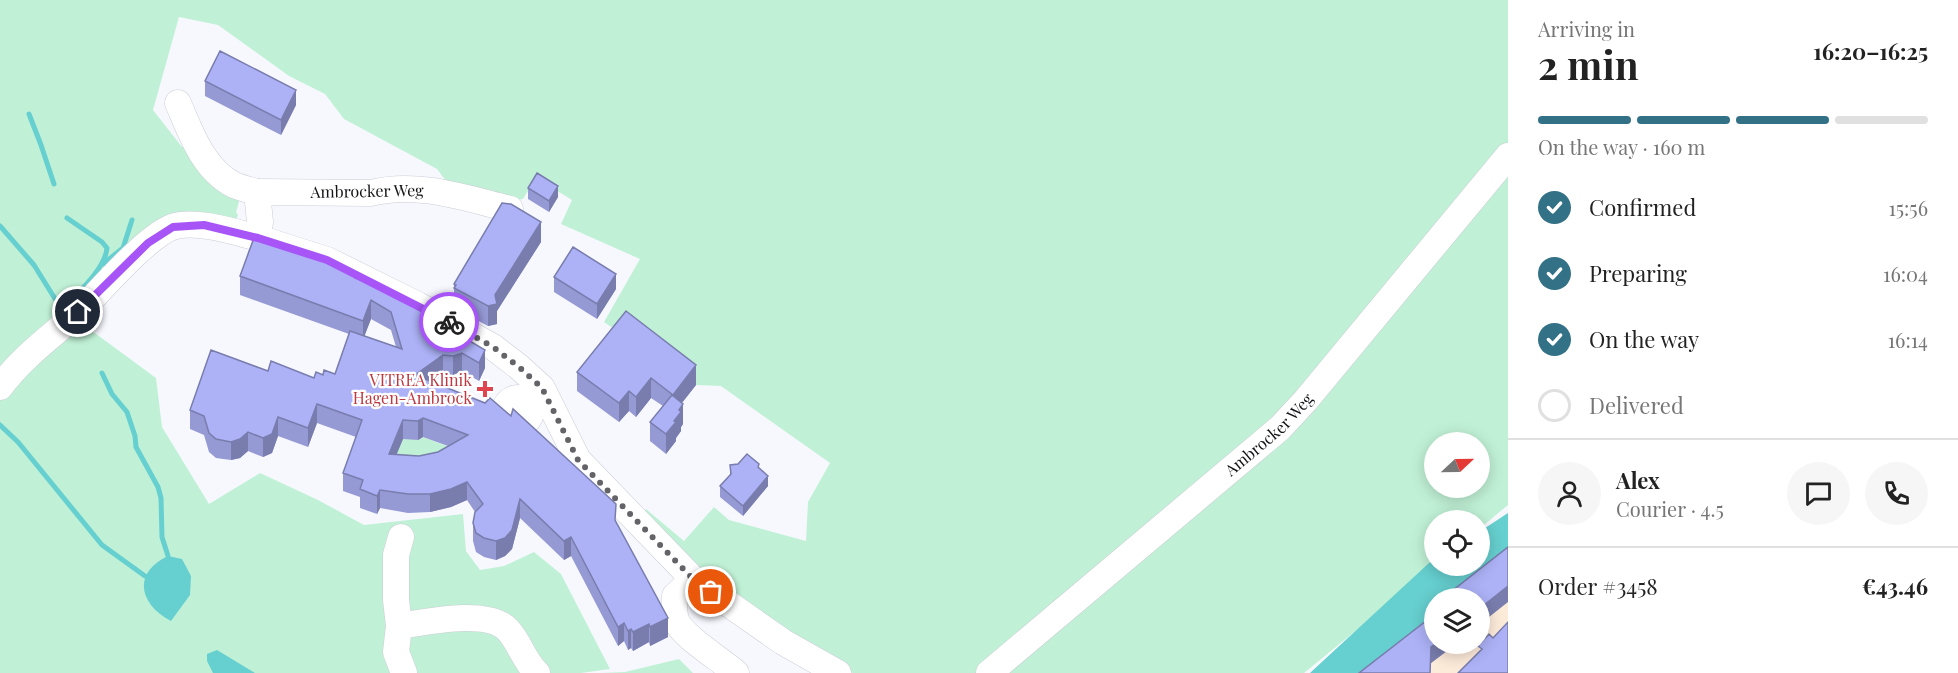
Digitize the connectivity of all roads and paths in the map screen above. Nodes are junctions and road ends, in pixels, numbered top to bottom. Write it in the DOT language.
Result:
graph roads {
  1 [pos="178,103"];
  2 [pos="1508,156"];
  3 [pos="257,192"];
  4 [pos="510,209"];
  5 [pos="258,238"];
  6 [pos="0,387"];
  7 [pos="401,537"];
  8 [pos="693,579"];
  9 [pos="399,626"];
  10 [pos="808,667"];
  11 [pos="404,673"];
  12 [pos="537,673"];
  13 [pos="736,673"];
  14 [pos="838,673"];
  15 [pos="989,673"];
  1 -- 3 [label="lane, Ambrocker Weg"];
  2 -- 15 [label="lane, Ambrocker Weg"];
  3 -- 4 [label="lane, Ambrocker Weg"];
  3 -- 5 [label="lane"];
  5 -- 6 [label="lane"];
  5 -- 8 [label="lane"];
  7 -- 9 [label="lane"];
  8 -- 10 [label="lane"];
  8 -- 13 [label="lane"];
  9 -- 11 [label="lane"];
  9 -- 12 [label="lane"];
  10 -- 14 [label="lane"];
}
